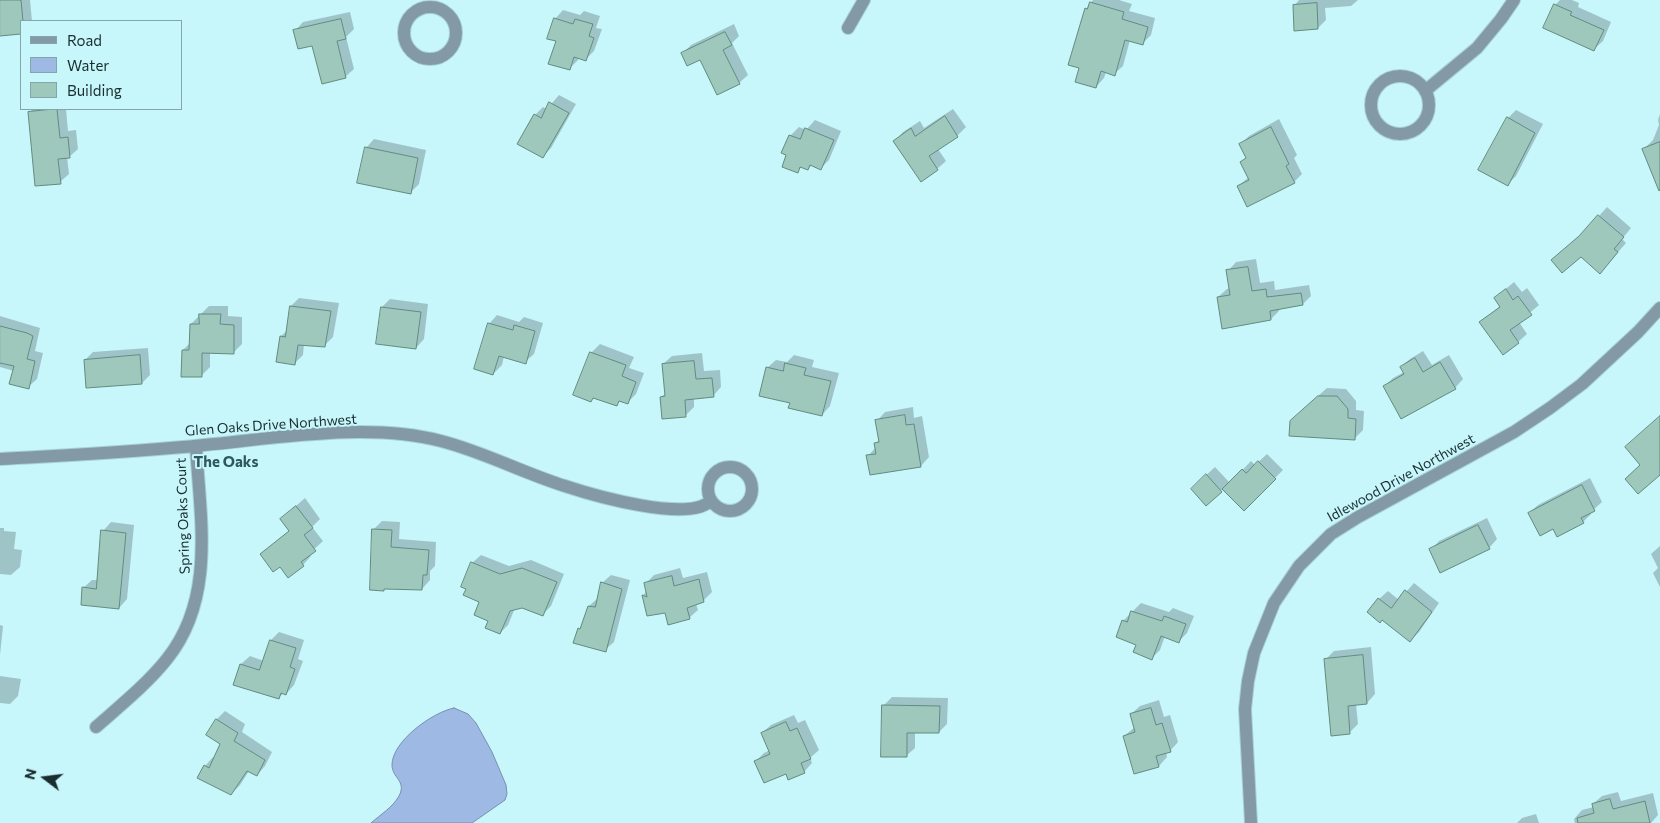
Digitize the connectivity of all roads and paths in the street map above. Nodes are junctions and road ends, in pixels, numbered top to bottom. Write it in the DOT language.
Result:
graph roads {
  1 [pos="864,0"];
  2 [pos="1514,0"];
  3 [pos="433,3"];
  4 [pos="848,28"];
  5 [pos="1425,91"];
  6 [pos="1660,308"];
  7 [pos="196,446"];
  8 [pos="0,459"];
  9 [pos="711,500"];
  10 [pos="96,728"];
  11 [pos="1251,823"];
  1 -- 4 [label="street"];
  2 -- 5 [label="street"];
  3 -- 3 [label="street"];
  5 -- 5 [label="street"];
  6 -- 11 [label="street, Idlewood Drive Northwest"];
  7 -- 8 [label="street, Glen Oaks Drive Northwest"];
  7 -- 9 [label="street, Glen Oaks Drive Northwest"];
  7 -- 10 [label="street, Spring Oaks Court"];
}
